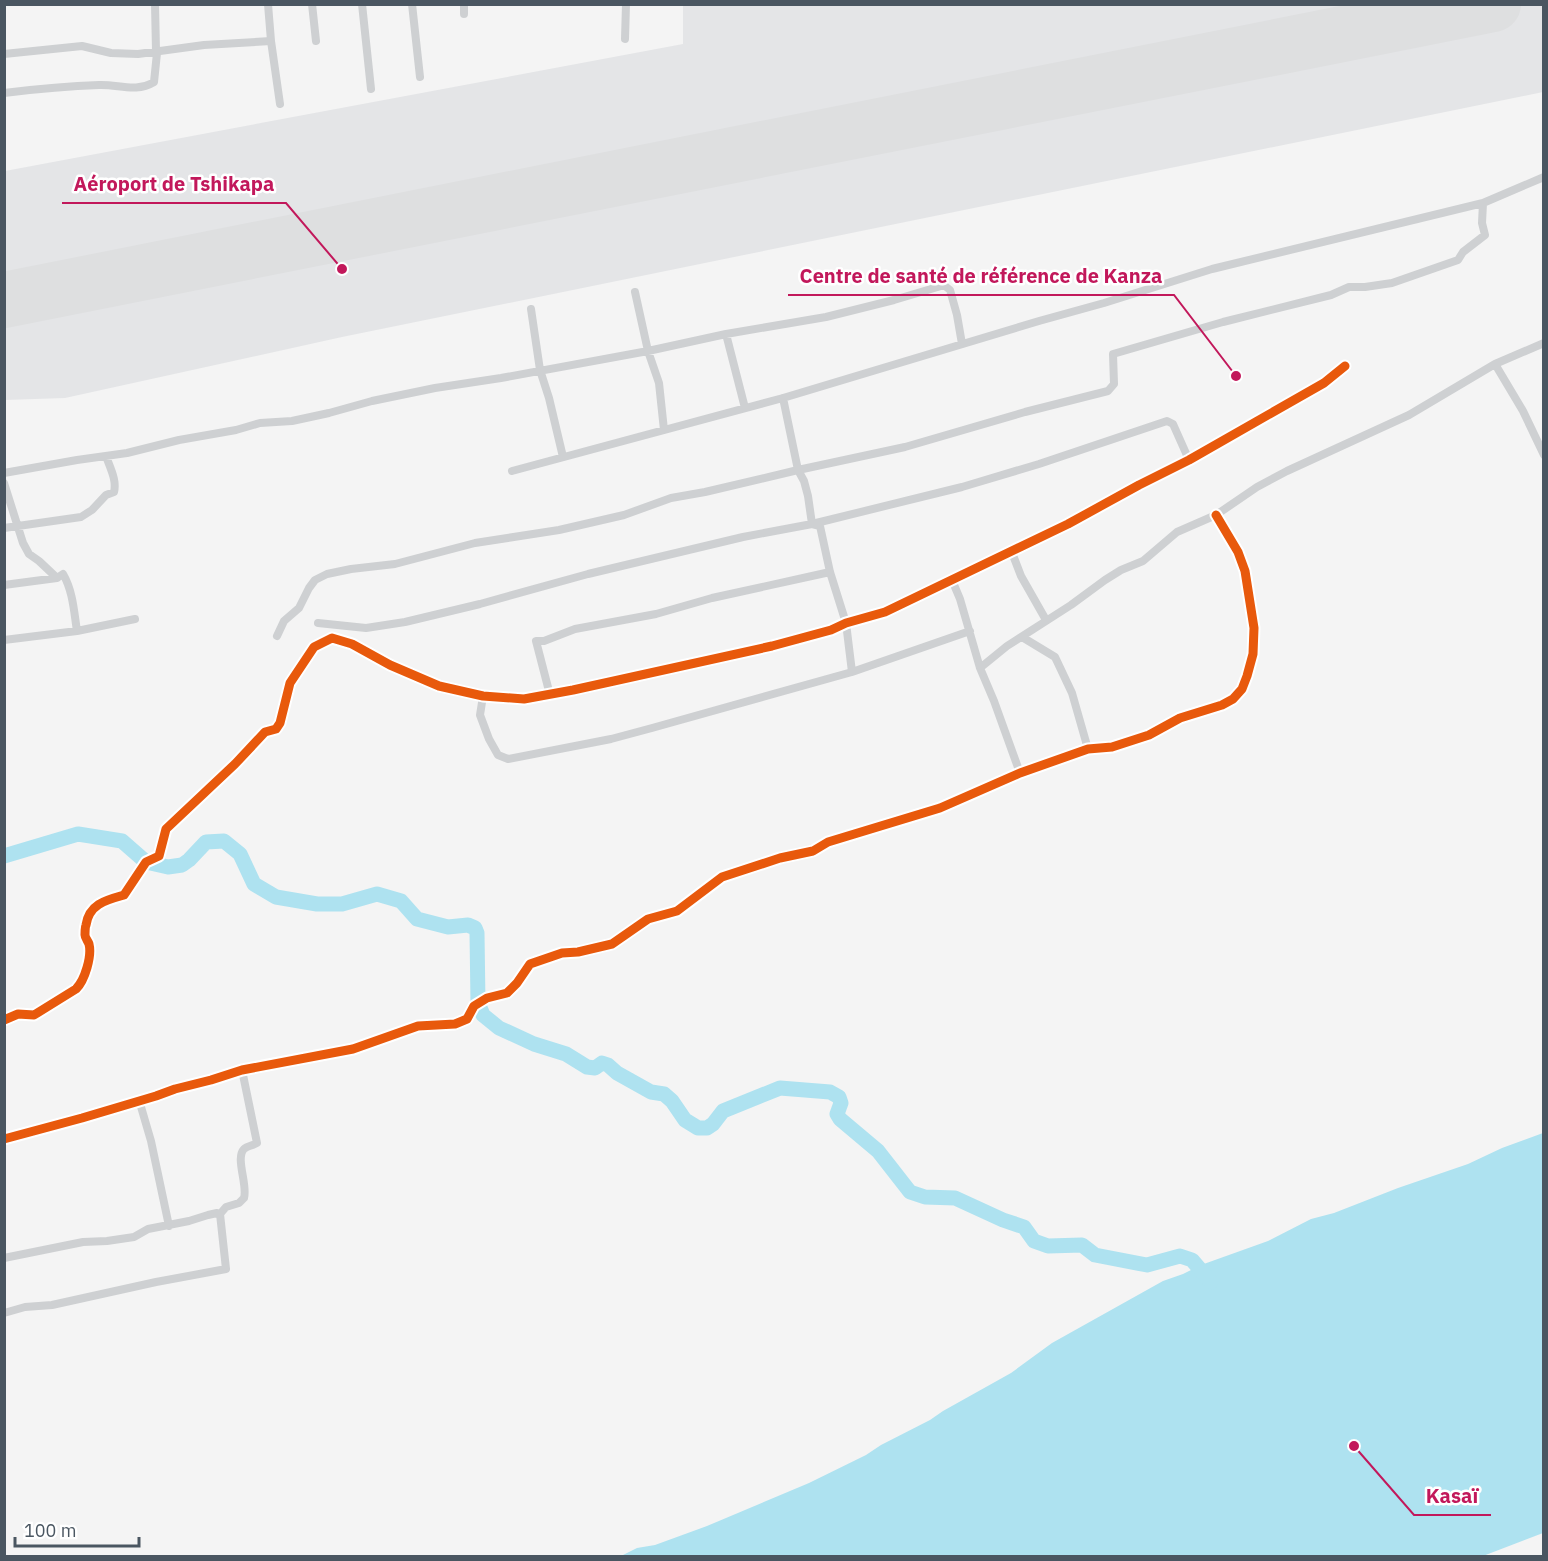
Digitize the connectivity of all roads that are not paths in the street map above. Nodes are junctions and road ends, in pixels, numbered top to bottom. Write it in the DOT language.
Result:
graph roads {
  1 [pos="155,4"];
  2 [pos="268,4"];
  3 [pos="312,4"];
  4 [pos="362,4"];
  5 [pos="412,4"];
  6 [pos="626,4"];
  7 [pos="625,39"];
  8 [pos="271,41"];
  9 [pos="315,41"];
  10 [pos="156,51"];
  11 [pos="4,54"];
  12 [pos="420,77"];
  13 [pos="371,89"];
  14 [pos="4,93"];
  15 [pos="280,104"];
  16 [pos="1544,177"];
  17 [pos="1483,203"];
  18 [pos="635,292"];
  19 [pos="531,309"];
  20 [pos="726,334"];
  21 [pos="1544,343"];
  22 [pos="962,344"];
  23 [pos="648,351"];
  24 [pos="1495,364"];
  25 [pos="1346,366"];
  26 [pos="540,370"];
  27 [pos="783,398"];
  28 [pos="745,408"];
  29 [pos="664,430"];
  30 [pos="1544,455"];
  31 [pos="106,456"];
  32 [pos="563,457"];
  33 [pos="1189,460"];
  34 [pos="798,470"];
  35 [pos="512,471"];
  36 [pos="4,473"];
  37 [pos="4,483"];
  38 [pos="1216,515"];
  39 [pos="812,524"];
  40 [pos="17,526"];
  41 [pos="4,528"];
  42 [pos="1011,550"];
  43 [pos="830,572"];
  44 [pos="57,578"];
  45 [pos="952,580"];
  46 [pos="4,585"];
  47 [pos="135,619"];
  48 [pos="1046,620"];
  49 [pos="318,622"];
  50 [pos="846,623"];
  51 [pos="77,631"];
  52 [pos="970,631"];
  53 [pos="277,636"];
  54 [pos="1022,637"];
  55 [pos="4,640"];
  56 [pos="980,668"];
  57 [pos="852,672"];
  58 [pos="550,695"];
  59 [pos="483,696"];
  60 [pos="1088,748"];
  61 [pos="1020,773"];
  62 [pos="4,1020"];
  63 [pos="242,1070"];
  64 [pos="139,1101"];
  65 [pos="4,1139"];
  66 [pos="220,1214"];
  67 [pos="169,1226"];
  68 [pos="4,1258"];
  69 [pos="4,1313"];
  1 -- 10 [label="street"];
  2 -- 8 [label="street"];
  3 -- 9 [label="street"];
  4 -- 13 [label="street"];
  5 -- 12 [label="street"];
  6 -- 7 [label="street"];
  8 -- 10 [label="street"];
  8 -- 15 [label="street"];
  10 -- 11 [label="street"];
  10 -- 14 [label="street"];
  16 -- 17 [label="street"];
  17 -- 22 [label="street"];
  17 -- 34 [label="street"];
  18 -- 23 [label="street"];
  19 -- 26 [label="street"];
  20 -- 22 [label="street"];
  20 -- 23 [label="street"];
  20 -- 28 [label="street"];
  21 -- 24 [label="street"];
  22 -- 27 [label="street"];
  23 -- 26 [label="street"];
  23 -- 29 [label="street"];
  24 -- 30 [label="street"];
  24 -- 38 [label="street"];
  25 -- 33 [label="street"];
  26 -- 31 [label="street"];
  26 -- 32 [label="street"];
  27 -- 28 [label="street"];
  27 -- 34 [label="street"];
  28 -- 29 [label="street"];
  29 -- 32 [label="street"];
  31 -- 36 [label="street"];
  31 -- 40 [label="street"];
  32 -- 35 [label="street"];
  33 -- 39 [label="street"];
  33 -- 42 [label="street"];
  34 -- 39 [label="street"];
  34 -- 53 [label="street"];
  37 -- 40 [label="street"];
  38 -- 48 [label="street"];
  38 -- 60 [label="street"];
  39 -- 43 [label="street"];
  39 -- 49 [label="street"];
  40 -- 41 [label="street"];
  40 -- 44 [label="street"];
  42 -- 45 [label="street"];
  42 -- 48 [label="street"];
  43 -- 50 [label="street"];
  43 -- 58 [label="street"];
  44 -- 46 [label="street"];
  44 -- 51 [label="street"];
  45 -- 50 [label="street"];
  45 -- 52 [label="street"];
  47 -- 51 [label="street"];
  48 -- 54 [label="street"];
  50 -- 57 [label="street"];
  50 -- 58 [label="street"];
  51 -- 55 [label="street"];
  52 -- 56 [label="street"];
  52 -- 57 [label="street"];
  54 -- 56 [label="street"];
  54 -- 60 [label="street"];
  56 -- 61 [label="street"];
  57 -- 59 [label="street"];
  58 -- 59 [label="street"];
  59 -- 62 [label="street"];
  60 -- 61 [label="street"];
  61 -- 63 [label="street"];
  63 -- 64 [label="street"];
  63 -- 66 [label="street"];
  64 -- 65 [label="street"];
  64 -- 67 [label="street"];
  66 -- 67 [label="street"];
  66 -- 69 [label="street"];
  67 -- 68 [label="street"];
}
